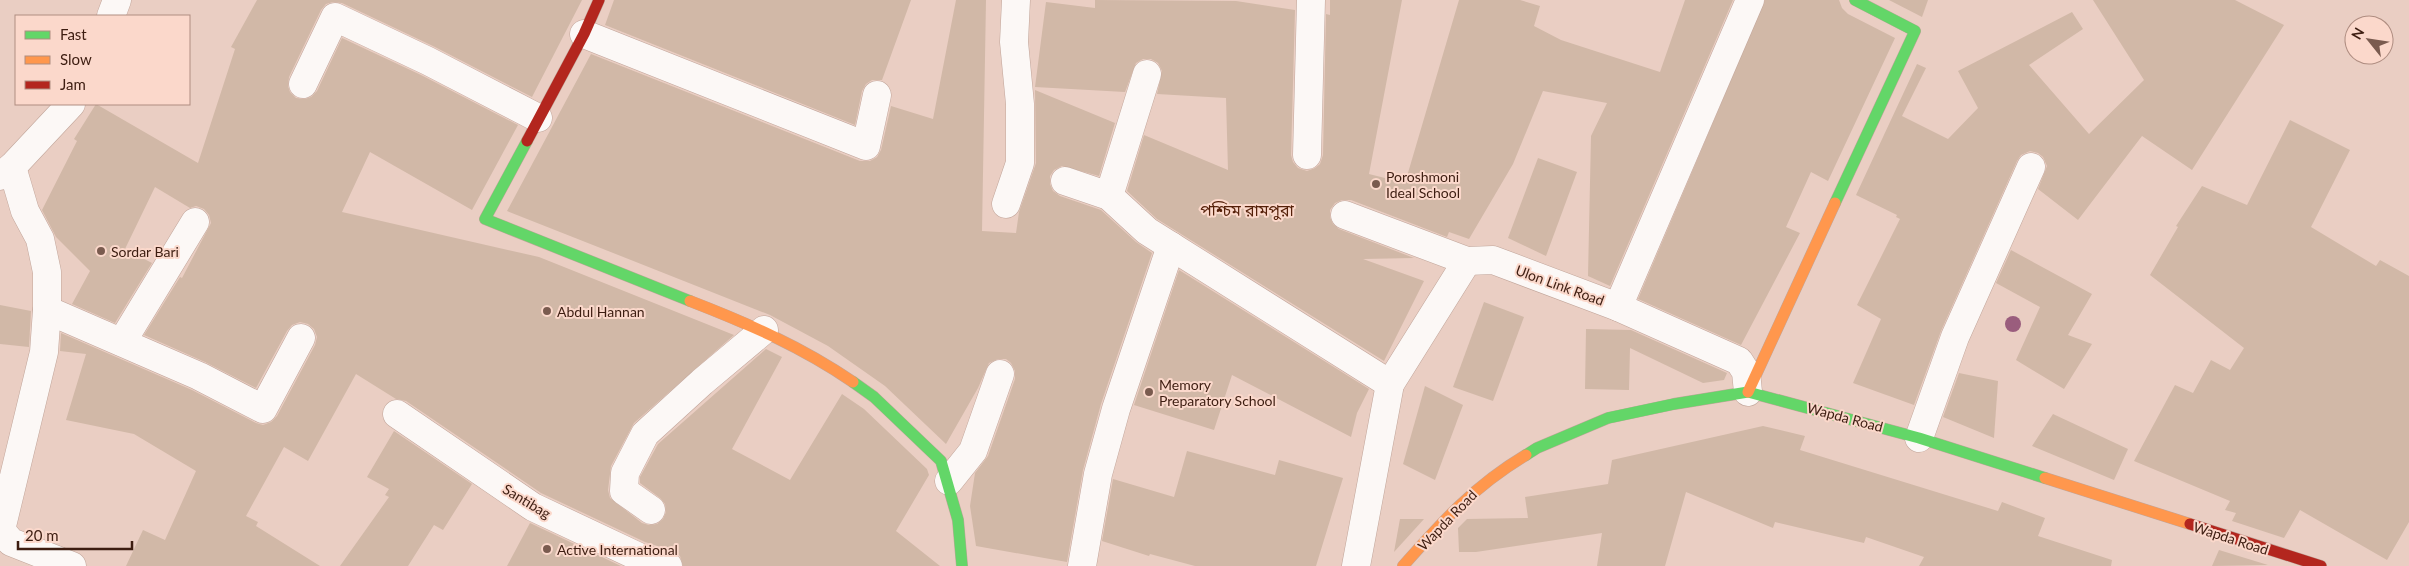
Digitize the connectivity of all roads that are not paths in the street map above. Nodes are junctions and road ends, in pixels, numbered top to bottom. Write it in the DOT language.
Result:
graph roads {
  1 [pos="599,0"];
  2 [pos="1016,0"];
  3 [pos="1311,0"];
  4 [pos="1750,0"];
  5 [pos="1855,0"];
  6 [pos="584,34"];
  7 [pos="1147,74"];
  8 [pos="303,84"];
  9 [pos="877,95"];
  10 [pos="70,105"];
  11 [pos="538,118"];
  12 [pos="1307,155"];
  13 [pos="2030,167"];
  14 [pos="6,171"];
  15 [pos="1065,181"];
  16 [pos="1109,196"];
  17 [pos="1006,204"];
  18 [pos="1345,215"];
  19 [pos="195,222"];
  20 [pos="1171,246"];
  21 [pos="1467,262"];
  22 [pos="1618,306"];
  23 [pos="47,310"];
  24 [pos="764,330"];
  25 [pos="301,338"];
  26 [pos="122,342"];
  27 [pos="1000,374"];
  28 [pos="1390,384"];
  29 [pos="1748,392"];
  30 [pos="397,414"];
  31 [pos="1919,438"];
  32 [pos="949,481"];
  33 [pos="650,510"];
  34 [pos="0,530"];
  35 [pos="72,566"];
  36 [pos="668,566"];
  37 [pos="965,566"];
  38 [pos="1082,566"];
  39 [pos="1356,566"];
  40 [pos="1403,566"];
  41 [pos="2321,566"];
  1 -- 6 [label="street"];
  2 -- 17 [label="street"];
  3 -- 12 [label="street"];
  4 -- 22 [label="street"];
  5 -- 29 [label="street"];
  6 -- 9 [label="street"];
  6 -- 11 [label="street"];
  7 -- 16 [label="street"];
  8 -- 11 [label="street"];
  10 -- 14 [label="street"];
  11 -- 24 [label="street"];
  13 -- 31 [label="street"];
  14 -- 23 [label="street"];
  15 -- 16 [label="street"];
  16 -- 20 [label="street"];
  18 -- 21 [label="street, Ulon Link Road"];
  19 -- 26 [label="street"];
  20 -- 28 [label="street"];
  20 -- 38 [label="street"];
  21 -- 22 [label="street, Ulon Link Road"];
  21 -- 28 [label="street"];
  22 -- 29 [label="street, Ulon Link Road"];
  23 -- 26 [label="street"];
  23 -- 34 [label="street"];
  24 -- 32 [label="street"];
  24 -- 33 [label="street"];
  25 -- 26 [label="street"];
  27 -- 32 [label="street"];
  28 -- 39 [label="street"];
  29 -- 31 [label="street, Wapda Road"];
  29 -- 40 [label="street, Wapda Road"];
  30 -- 36 [label="street, Santibag"];
  31 -- 41 [label="street, Wapda Road"];
  32 -- 37 [label="street"];
  34 -- 35 [label="street"];
}
